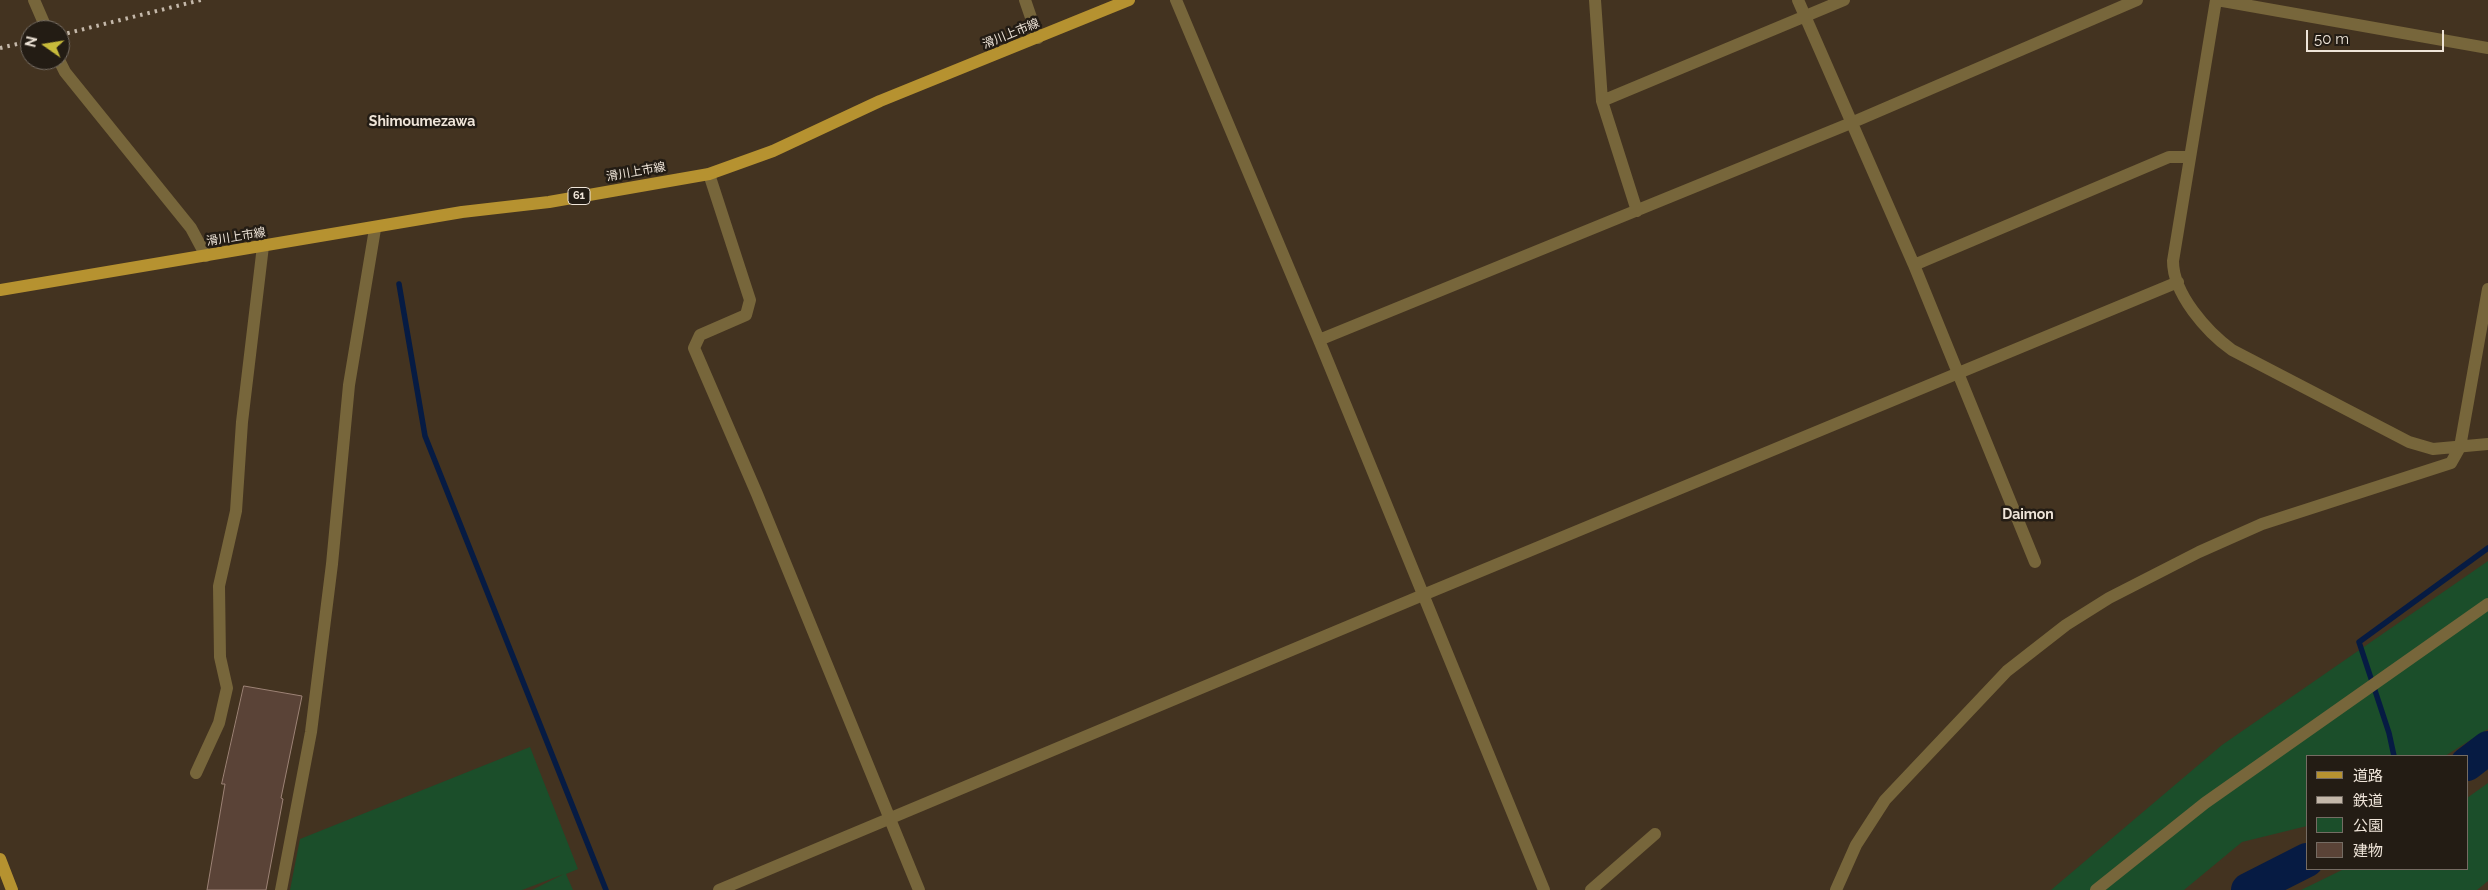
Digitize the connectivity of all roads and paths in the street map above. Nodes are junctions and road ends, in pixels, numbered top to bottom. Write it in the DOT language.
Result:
graph roads {
  1 [pos="34,0"];
  2 [pos="1025,0"];
  3 [pos="1129,0"];
  4 [pos="1176,0"];
  5 [pos="1595,0"];
  6 [pos="1798,0"];
  7 [pos="1844,0"];
  8 [pos="2137,0"];
  9 [pos="2216,0"];
  10 [pos="1805,15"];
  11 [pos="43,20"];
  12 [pos="1038,38"];
  13 [pos="2488,48"];
  14 [pos="64,70"];
  15 [pos="1602,101"];
  16 [pos="1851,123"];
  17 [pos="2190,157"];
  18 [pos="710,174"];
  19 [pos="1637,211"];
  20 [pos="375,228"];
  21 [pos="263,246"];
  22 [pos="206,256"];
  23 [pos="1914,265"];
  24 [pos="2178,282"];
  25 [pos="2488,289"];
  26 [pos="0,290"];
  27 [pos="1319,340"];
  28 [pos="1958,374"];
  29 [pos="2488,444"];
  30 [pos="2460,446"];
  31 [pos="2035,562"];
  32 [pos="1423,595"];
  33 [pos="2488,604"];
  34 [pos="196,773"];
  35 [pos="889,818"];
  36 [pos="1655,834"];
  37 [pos="0,859"];
  38 [pos="12,890"];
  39 [pos="281,890"];
  40 [pos="720,890"];
  41 [pos="919,890"];
  42 [pos="1544,890"];
  43 [pos="1591,890"];
  44 [pos="1836,890"];
  45 [pos="2096,890"];
  1 -- 11 [label="street"];
  2 -- 12 [label="street"];
  3 -- 12 [label="main road, 滑川上市線 / 61"];
  4 -- 27 [label="street"];
  5 -- 15 [label="street"];
  6 -- 10 [label="street"];
  7 -- 10 [label="street"];
  8 -- 16 [label="street"];
  9 -- 13 [label="street"];
  9 -- 17 [label="street"];
  10 -- 15 [label="street"];
  10 -- 16 [label="street"];
  12 -- 18 [label="main road, 滑川上市線 / 61"];
  14 -- 22 [label="street"];
  15 -- 19 [label="street"];
  16 -- 19 [label="street"];
  16 -- 23 [label="street"];
  17 -- 23 [label="street"];
  17 -- 24 [label="street"];
  18 -- 20 [label="main road, 滑川上市線 / 61"];
  18 -- 35 [label="street"];
  19 -- 27 [label="street"];
  20 -- 21 [label="main road, 滑川上市線 / 61"];
  20 -- 39 [label="street"];
  21 -- 22 [label="main road, 滑川上市線 / 61"];
  21 -- 34 [label="street"];
  22 -- 26 [label="main road, 滑川上市線 / 61"];
  23 -- 28 [label="street"];
  24 -- 28 [label="street"];
  24 -- 30 [label="street"];
  25 -- 30 [label="street"];
  27 -- 32 [label="street"];
  28 -- 31 [label="street"];
  28 -- 32 [label="street"];
  29 -- 30 [label="street"];
  30 -- 44 [label="street"];
  32 -- 35 [label="street"];
  32 -- 42 [label="street"];
  33 -- 45 [label="street"];
  35 -- 40 [label="street"];
  35 -- 41 [label="street"];
  36 -- 43 [label="street"];
  37 -- 38 [label="main road"];
}
